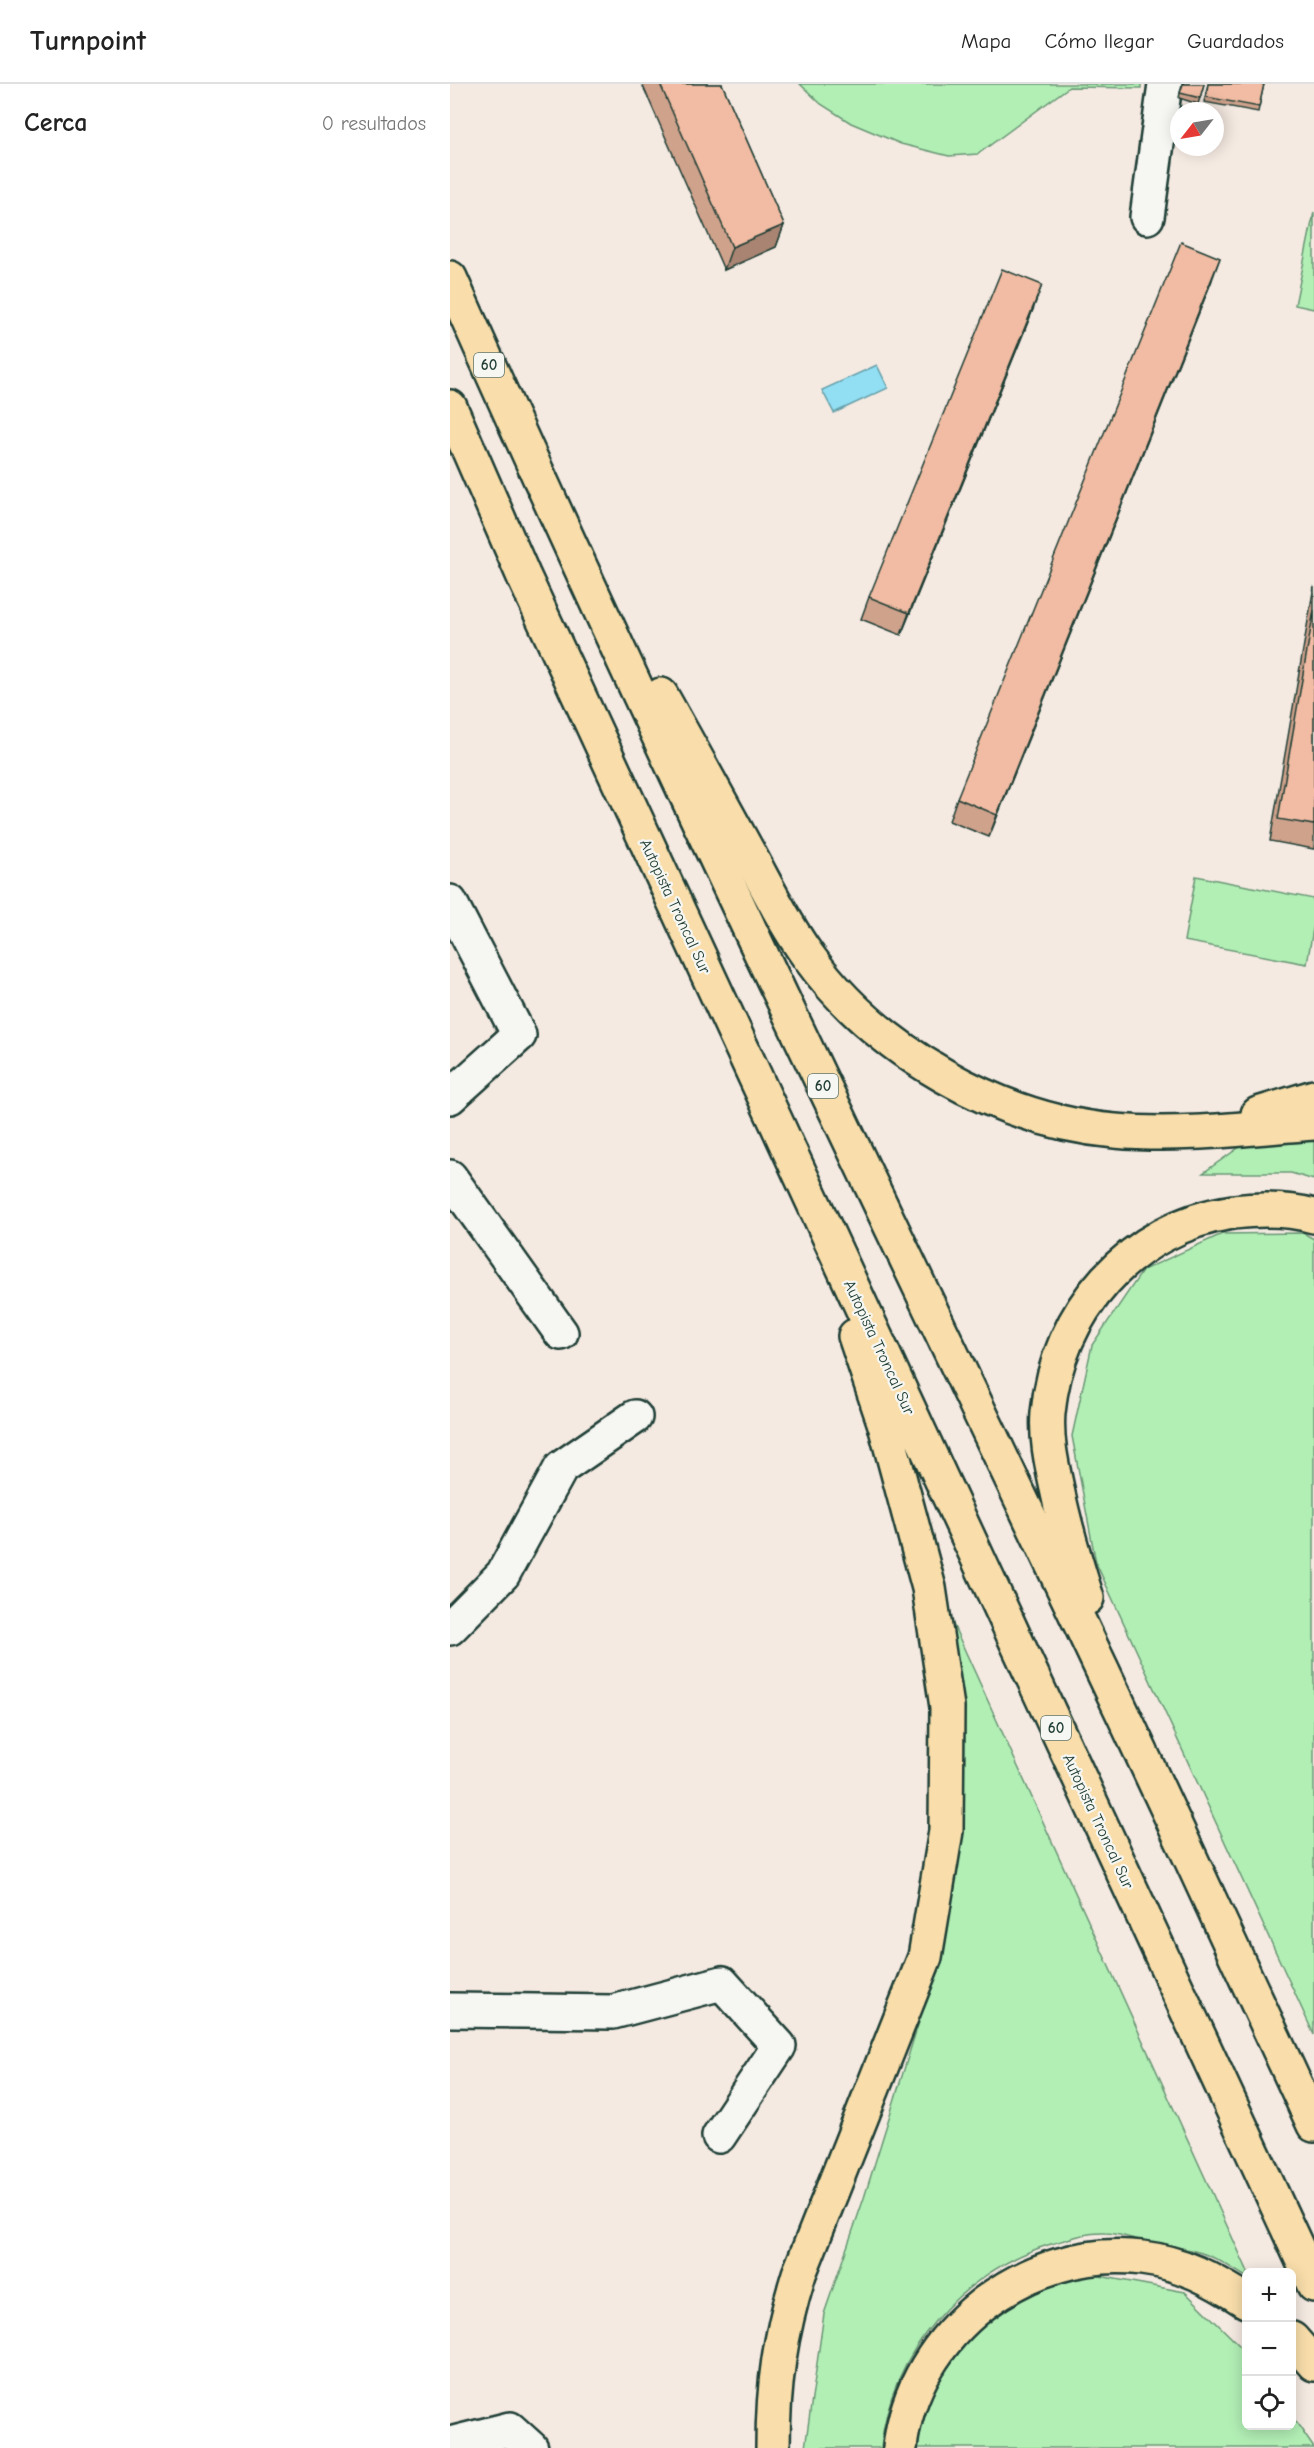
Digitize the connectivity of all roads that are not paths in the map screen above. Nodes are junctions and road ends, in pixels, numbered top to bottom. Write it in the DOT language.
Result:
graph roads {
  1 [pos="1165,84"];
  2 [pos="1147,217"];
  3 [pos="450,278"];
  4 [pos="450,407"];
  5 [pos="527,452"];
  6 [pos="450,902"];
  7 [pos="450,1097"];
  8 [pos="1314,1097"];
  9 [pos="1314,1123"];
  10 [pos="1195,1133"];
  11 [pos="798,1170"];
  12 [pos="450,1177"];
  13 [pos="1314,1216"];
  14 [pos="561,1333"];
  15 [pos="635,1418"];
  16 [pos="450,1628"];
  17 [pos="1125,1717"];
  18 [pos="450,2010"];
  19 [pos="1314,2125"];
  20 [pos="719,2136"];
  21 [pos="1314,2285"];
  22 [pos="1242,2298"];
  23 [pos="1296,2344"];
  24 [pos="1314,2364"];
  25 [pos="450,2444"];
  26 [pos="531,2448"];
  27 [pos="773,2448"];
  28 [pos="900,2448"];
  1 -- 2 [label="street"];
  3 -- 5 [label="highway, 60"];
  4 -- 11 [label="highway, Autopista Troncal Sur / 60"];
  5 -- 10 [label="highway"];
  5 -- 17 [label="highway, 60"];
  6 -- 7 [label="street"];
  8 -- 10 [label="highway"];
  9 -- 10 [label="highway"];
  11 -- 21 [label="highway, Autopista Troncal Sur / 60"];
  11 -- 27 [label="highway"];
  12 -- 14 [label="street"];
  13 -- 17 [label="highway"];
  15 -- 16 [label="street"];
  17 -- 19 [label="highway, 60"];
  18 -- 20 [label="street"];
  22 -- 28 [label="highway"];
  23 -- 24 [label="highway"];
  25 -- 26 [label="street"];
}
